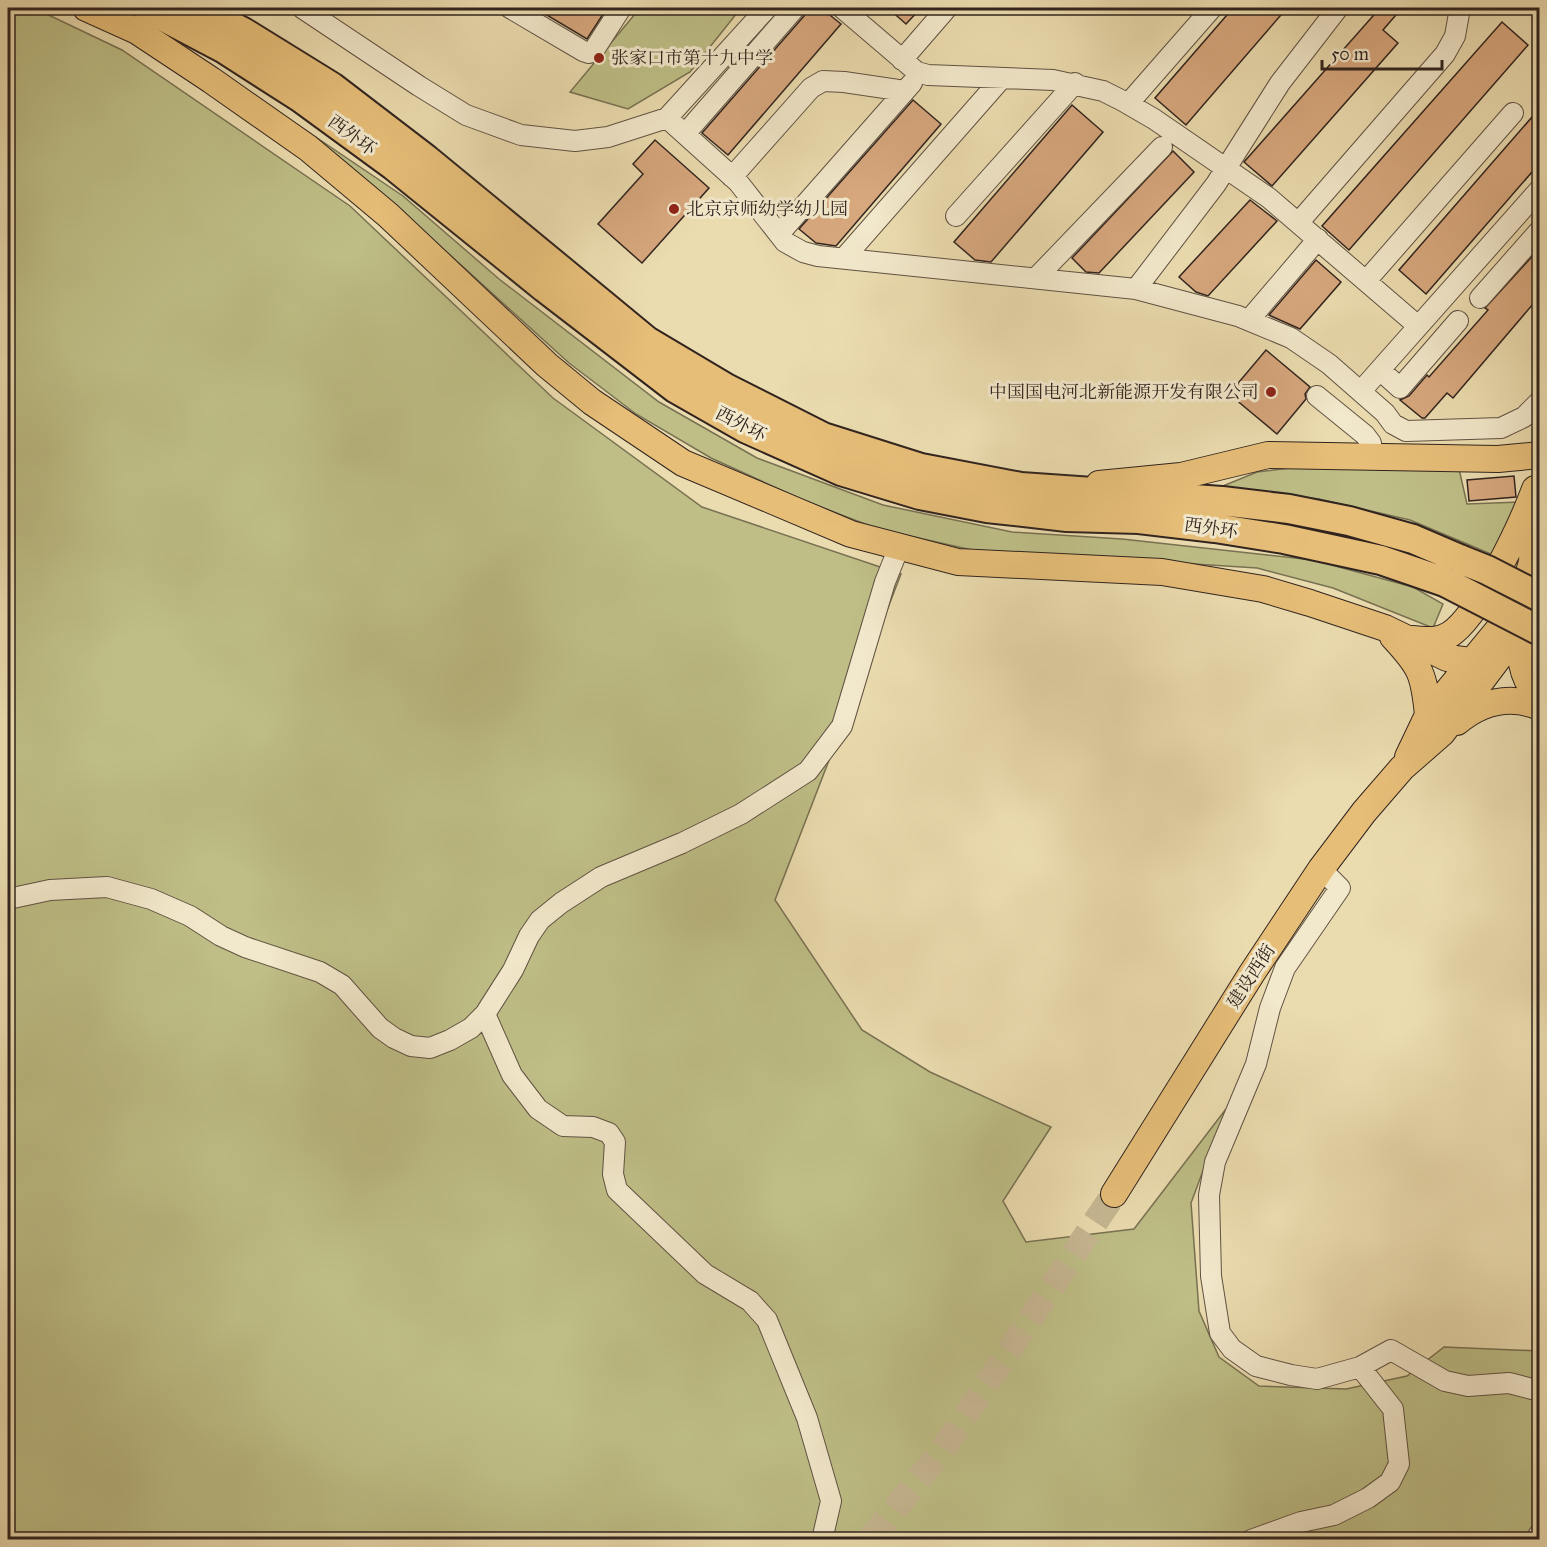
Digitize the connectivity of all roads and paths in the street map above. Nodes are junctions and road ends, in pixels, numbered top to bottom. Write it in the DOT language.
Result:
graph roads {
  1 [pos="86,8"];
  2 [pos="147,8"];
  3 [pos="196,8"];
  4 [pos="302,8"];
  5 [pos="510,8"];
  6 [pos="621,8"];
  7 [pos="767,8"];
  8 [pos="795,8"];
  9 [pos="842,8"];
  10 [pos="948,8"];
  11 [pos="1212,8"];
  12 [pos="1338,8"];
  13 [pos="1460,8"];
  14 [pos="902,60"];
  15 [pos="921,73"];
  16 [pos="1002,78"];
  17 [pos="1075,83"];
  18 [pos="905,91"];
  19 [pos="1128,104"];
  20 [pos="1513,113"];
  21 [pos="667,118"];
  22 [pos="685,134"];
  23 [pos="1162,147"];
  24 [pos="1225,168"];
  25 [pos="732,177"];
  26 [pos="1539,189"];
  27 [pos="956,216"];
  28 [pos="1299,222"];
  29 [pos="1539,230"];
  30 [pos="778,234"];
  31 [pos="1318,239"];
  32 [pos="844,258"];
  33 [pos="1036,278"];
  34 [pos="1366,281"];
  35 [pos="1136,289"];
  36 [pos="1480,298"];
  37 [pos="1249,320"];
  38 [pos="1458,321"];
  39 [pos="1418,327"];
  40 [pos="1380,370"];
  41 [pos="1361,392"];
  42 [pos="1317,396"];
  43 [pos="1539,401"];
  44 [pos="1539,455"];
  45 [pos="1372,456"];
  46 [pos="1498,459"];
  47 [pos="1008,484"];
  48 [pos="1535,489"];
  49 [pos="899,547"];
  50 [pos="1453,571"];
  51 [pos="1539,579"];
  52 [pos="1539,585"];
  53 [pos="1525,623"];
  54 [pos="1396,633"];
  55 [pos="1471,661"];
  56 [pos="1539,698"];
  57 [pos="1539,706"];
  58 [pos="1435,724"];
  59 [pos="1321,870"];
  60 [pos="8,899"];
  61 [pos="485,1014"];
  62 [pos="1114,1194"];
  63 [pos="1360,1366"];
  64 [pos="1539,1391"];
  65 [pos="1539,1533"];
  66 [pos="822,1539"];
  67 [pos="1251,1539"];
  68 [pos="1535,1539"];
  1 -- 49 [label="main road"];
  2 -- 50 [label="highway, 西外环"];
  3 -- 47 [label="highway, 西外环"];
  4 -- 21 [label="street"];
  5 -- 6 [label="street"];
  7 -- 21 [label="street"];
  8 -- 22 [label="street"];
  9 -- 14 [label="street"];
  10 -- 14 [label="street"];
  11 -- 19 [label="street"];
  12 -- 24 [label="street"];
  13 -- 28 [label="street"];
  14 -- 15 [label="street"];
  15 -- 16 [label="street"];
  15 -- 18 [label="street"];
  16 -- 17 [label="street"];
  16 -- 32 [label="street"];
  17 -- 19 [label="street"];
  17 -- 27 [label="street"];
  18 -- 25 [label="street"];
  18 -- 30 [label="street"];
  19 -- 24 [label="street"];
  20 -- 34 [label="street"];
  21 -- 22 [label="street"];
  22 -- 25 [label="street"];
  23 -- 33 [label="street"];
  24 -- 28 [label="street"];
  24 -- 35 [label="street"];
  25 -- 30 [label="street"];
  26 -- 39 [label="street"];
  28 -- 31 [label="street"];
  29 -- 36 [label="street"];
  30 -- 32 [label="street"];
  31 -- 34 [label="street"];
  31 -- 37 [label="street"];
  32 -- 33 [label="street"];
  33 -- 35 [label="street"];
  34 -- 39 [label="street"];
  35 -- 37 [label="street"];
  37 -- 41 [label="street"];
  38 -- 40 [label="street"];
  39 -- 40 [label="street"];
  40 -- 41 [label="street"];
  41 -- 43 [label="street"];
  42 -- 45 [label="street"];
  44 -- 46 [label="main road"];
  45 -- 46 [label="main road"];
  45 -- 47 [label="main road"];
  46 -- 48 [label="main road"];
  47 -- 50 [label="highway, 西外环"];
  48 -- 53 [label="main road"];
  48 -- 54 [label="main road"];
  49 -- 54 [label="main road"];
  49 -- 61 [label="street"];
  50 -- 53 [label="highway, bridge"];
  51 -- 53 [label="main road, 建设西街"];
  52 -- 53 [label="main road"];
  53 -- 55 [label="main road, 建设西街"];
  53 -- 55 [label="main road"];
  53 -- 56 [label="main road"];
  53 -- 58 [label="main road, 建设西街"];
  54 -- 55 [label="main road"];
  54 -- 58 [label="main road"];
  55 -- 58 [label="main road, 建设西街"];
  57 -- 58 [label="main road"];
  58 -- 59 [label="main road, 建设西街"];
  59 -- 62 [label="main road, 建设西街"];
  59 -- 63 [label="street"];
  60 -- 61 [label="street"];
  61 -- 66 [label="street"];
  63 -- 64 [label="street"];
  63 -- 67 [label="street"];
  65 -- 68 [label="street"];
}
